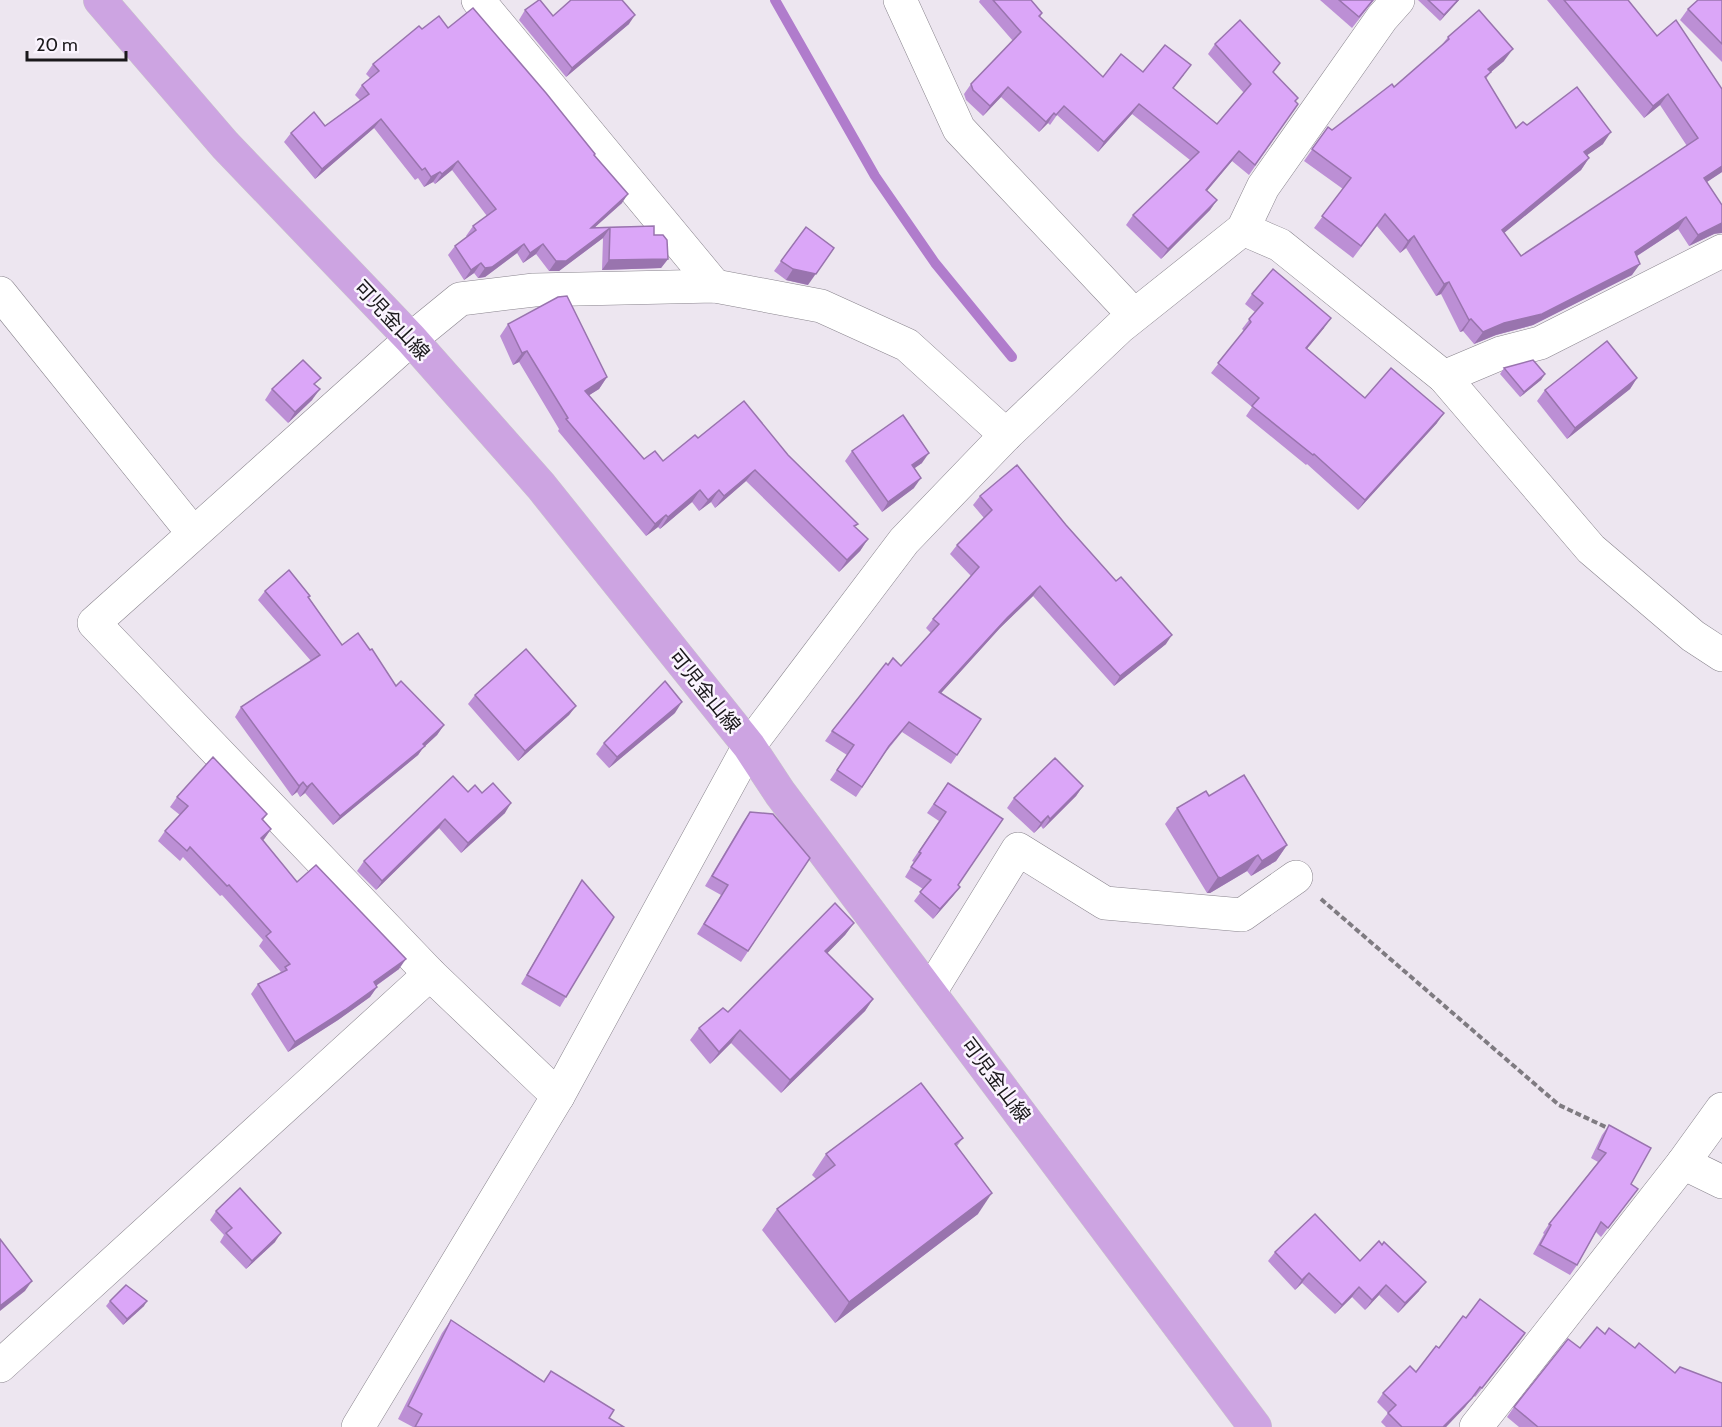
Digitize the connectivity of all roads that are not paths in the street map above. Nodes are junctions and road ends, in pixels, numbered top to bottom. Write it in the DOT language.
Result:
graph roads {
  1 [pos="100,0"];
  2 [pos="478,0"];
  3 [pos="900,0"];
  4 [pos="1398,0"];
  5 [pos="1243,229"];
  6 [pos="1722,251"];
  7 [pos="715,286"];
  8 [pos="0,293"];
  9 [pos="1134,315"];
  10 [pos="411,339"];
  11 [pos="1444,377"];
  12 [pos="1006,435"];
  13 [pos="193,533"];
  14 [pos="1722,655"];
  15 [pos="749,746"];
  16 [pos="1296,877"];
  17 [pos="430,974"];
  18 [pos="930,992"];
  19 [pos="558,1096"];
  20 [pos="1722,1109"];
  21 [pos="1683,1163"];
  22 [pos="1722,1182"];
  23 [pos="0,1366"];
  24 [pos="358,1427"];
  25 [pos="1255,1427"];
  26 [pos="1476,1427"];
  1 -- 10 [label="main road, 可児金山線"];
  2 -- 7 [label="street"];
  3 -- 9 [label="street"];
  4 -- 5 [label="street"];
  5 -- 9 [label="street"];
  5 -- 11 [label="street"];
  6 -- 11 [label="street"];
  7 -- 10 [label="street"];
  7 -- 12 [label="street"];
  8 -- 13 [label="street"];
  9 -- 12 [label="street"];
  10 -- 13 [label="street"];
  10 -- 15 [label="main road, 可児金山線"];
  11 -- 14 [label="street"];
  12 -- 15 [label="street"];
  13 -- 17 [label="street"];
  15 -- 18 [label="main road, 可児金山線"];
  15 -- 19 [label="street"];
  16 -- 18 [label="street"];
  17 -- 19 [label="street"];
  17 -- 23 [label="street"];
  18 -- 25 [label="main road, 可児金山線"];
  19 -- 24 [label="street"];
  20 -- 21 [label="street"];
  21 -- 22 [label="street"];
  21 -- 26 [label="street"];
}
